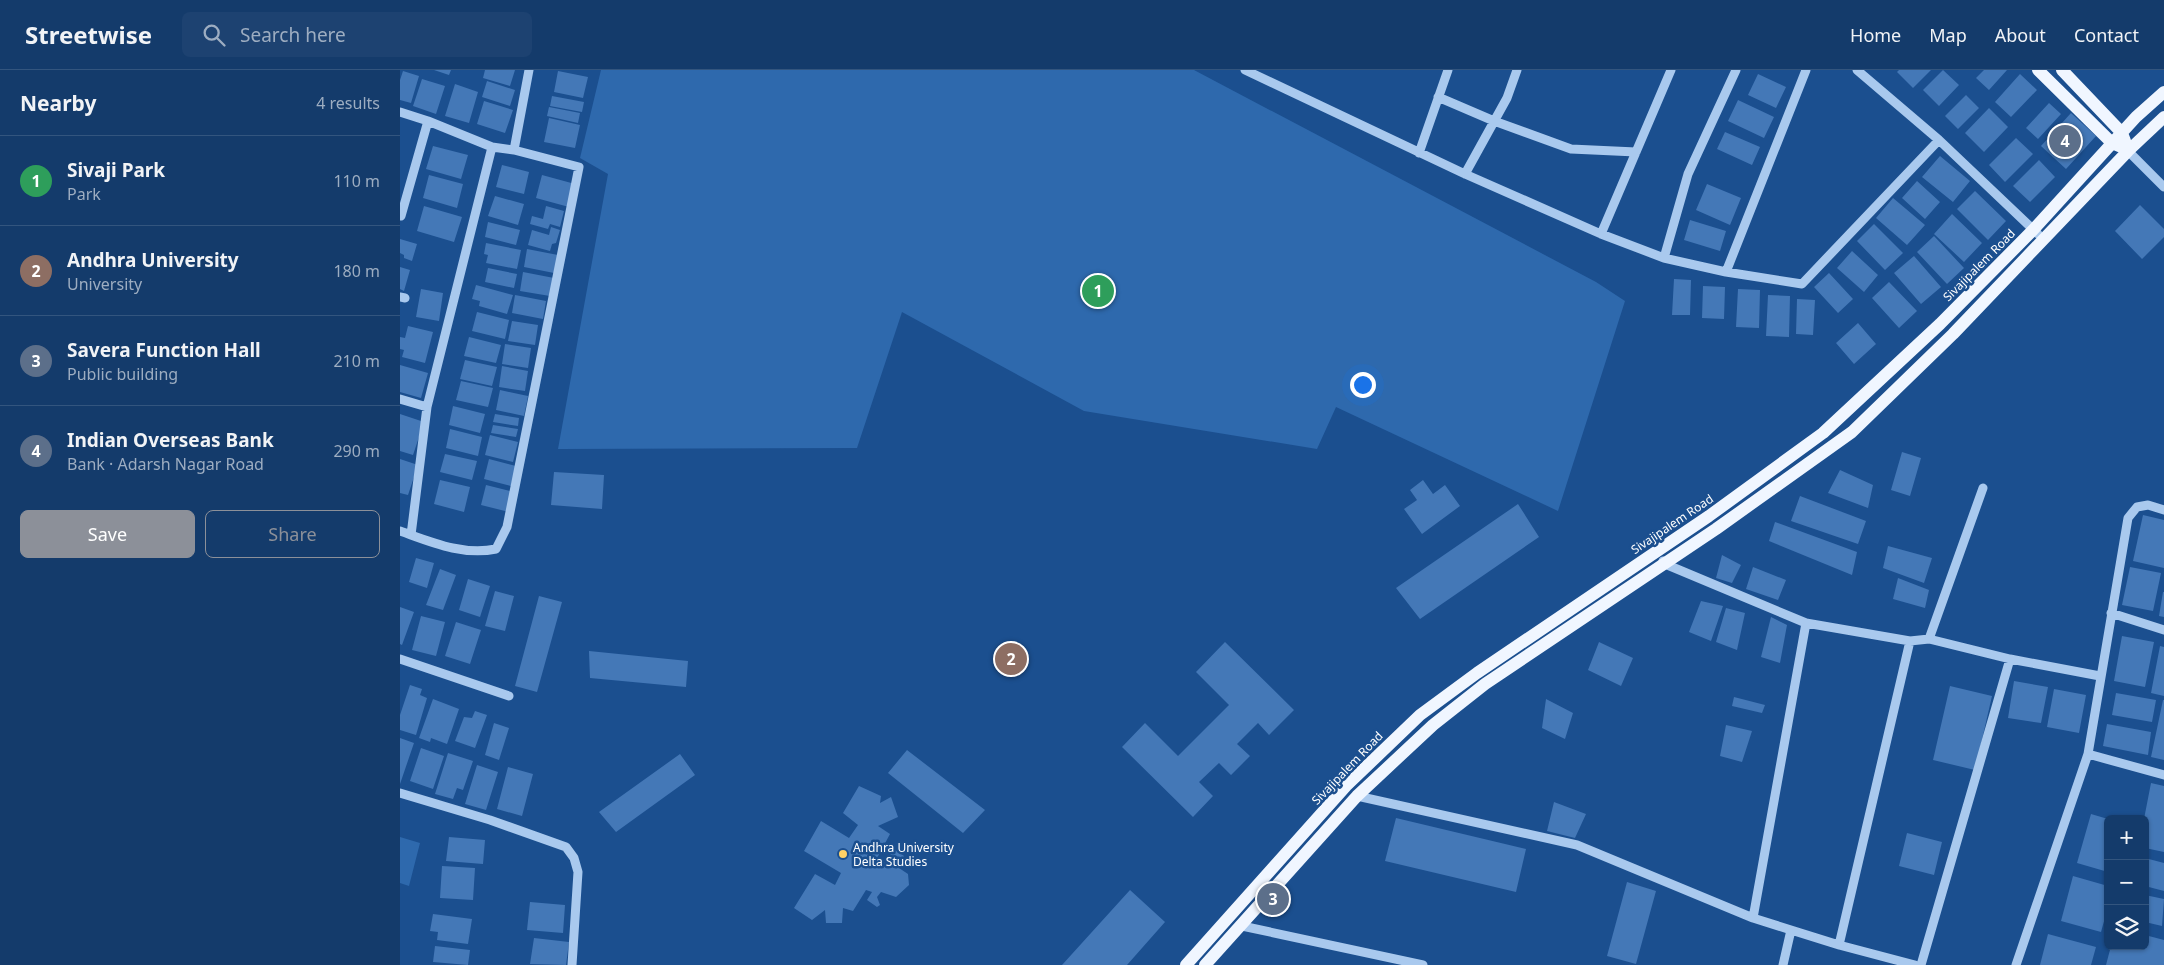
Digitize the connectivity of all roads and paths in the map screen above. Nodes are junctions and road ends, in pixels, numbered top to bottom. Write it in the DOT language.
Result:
graph roads {
  1 [pos="529,70"];
  2 [pos="1245,70"];
  3 [pos="1448,70"];
  4 [pos="1517,70"];
  5 [pos="1671,70"];
  6 [pos="1736,70"];
  7 [pos="1806,70"];
  8 [pos="1857,70"];
  9 [pos="2038,70"];
  10 [pos="2062,70"];
  11 [pos="2164,92"];
  12 [pos="1438,97"];
  13 [pos="400,112"];
  14 [pos="2164,117"];
  15 [pos="428,120"];
  16 [pos="1494,121"];
  17 [pos="2122,133"];
  18 [pos="1939,140"];
  19 [pos="2112,143"];
  20 [pos="492,147"];
  21 [pos="514,150"];
  22 [pos="2128,151"];
  23 [pos="1636,152"];
  24 [pos="1419,154"];
  25 [pos="1465,174"];
  26 [pos="2164,187"];
  27 [pos="401,216"];
  28 [pos="2033,230"];
  29 [pos="1601,234"];
  30 [pos="2043,239"];
  31 [pos="1664,258"];
  32 [pos="1726,272"];
  33 [pos="400,399"];
  34 [pos="427,407"];
  35 [pos="1983,488"];
  36 [pos="2164,510"];
  37 [pos="400,531"];
  38 [pos="412,535"];
  39 [pos="1656,552"];
  40 [pos="1665,564"];
  41 [pos="2111,613"];
  42 [pos="1806,624"];
  43 [pos="2164,630"];
  44 [pos="1930,638"];
  45 [pos="1910,641"];
  46 [pos="2010,659"];
  47 [pos="400,660"];
  48 [pos="2100,676"];
  49 [pos="510,696"];
  50 [pos="2088,754"];
  51 [pos="2164,775"];
  52 [pos="400,793"];
  53 [pos="1358,796"];
  54 [pos="1754,918"];
  55 [pos="1242,926"];
  56 [pos="1790,930"];
  57 [pos="1839,945"];
  58 [pos="572,965"];
  59 [pos="1186,965"];
  60 [pos="1206,965"];
  61 [pos="1423,965"];
  62 [pos="1783,965"];
  63 [pos="1915,965"];
  64 [pos="1921,965"];
  65 [pos="2016,965"];
  1 -- 21 [label="street"];
  2 -- 24 [label="street"];
  3 -- 12 [label="street"];
  4 -- 16 [label="street"];
  5 -- 23 [label="street"];
  6 -- 31 [label="street"];
  7 -- 32 [label="street"];
  8 -- 18 [label="street"];
  9 -- 19 [label="main road"];
  10 -- 17 [label="main road"];
  11 -- 17 [label="main road, Sivajipalem Road"];
  12 -- 16 [label="street"];
  12 -- 24 [label="street"];
  13 -- 15 [label="street"];
  14 -- 22 [label="main road"];
  15 -- 20 [label="street"];
  15 -- 27 [label="street"];
  16 -- 23 [label="street"];
  16 -- 25 [label="street"];
  17 -- 19 [label="main road, Sivajipalem Road"];
  17 -- 22 [label="main road"];
  18 -- 28 [label="street"];
  18 -- 32 [label="street"];
  19 -- 22 [label="main road"];
  19 -- 28 [label="main road, Sivajipalem Road"];
  20 -- 21 [label="street"];
  20 -- 34 [label="street"];
  21 -- 38 [label="street"];
  22 -- 26 [label="street"];
  22 -- 30 [label="main road"];
  23 -- 29 [label="street"];
  24 -- 25 [label="street"];
  25 -- 29 [label="street"];
  28 -- 30 [label="street"];
  28 -- 39 [label="main road, Sivajipalem Road"];
  29 -- 31 [label="street"];
  30 -- 40 [label="main road"];
  31 -- 32 [label="street"];
  33 -- 34 [label="street"];
  34 -- 38 [label="street"];
  35 -- 44 [label="street"];
  36 -- 41 [label="street"];
  37 -- 38 [label="street"];
  39 -- 40 [label="street"];
  39 -- 59 [label="main road, Sivajipalem Road"];
  40 -- 42 [label="street"];
  40 -- 53 [label="main road"];
  41 -- 43 [label="street"];
  41 -- 48 [label="street"];
  42 -- 45 [label="street"];
  42 -- 54 [label="street"];
  44 -- 45 [label="street"];
  44 -- 46 [label="street"];
  45 -- 57 [label="street"];
  46 -- 48 [label="street"];
  46 -- 64 [label="street"];
  47 -- 49 [label="street"];
  48 -- 50 [label="street"];
  50 -- 51 [label="street"];
  50 -- 65 [label="street"];
  52 -- 58 [label="street"];
  53 -- 54 [label="street"];
  53 -- 55 [label="main road"];
  54 -- 56 [label="street"];
  55 -- 60 [label="main road"];
  55 -- 61 [label="street"];
  56 -- 57 [label="street"];
  56 -- 62 [label="street"];
  57 -- 63 [label="street"];
}
